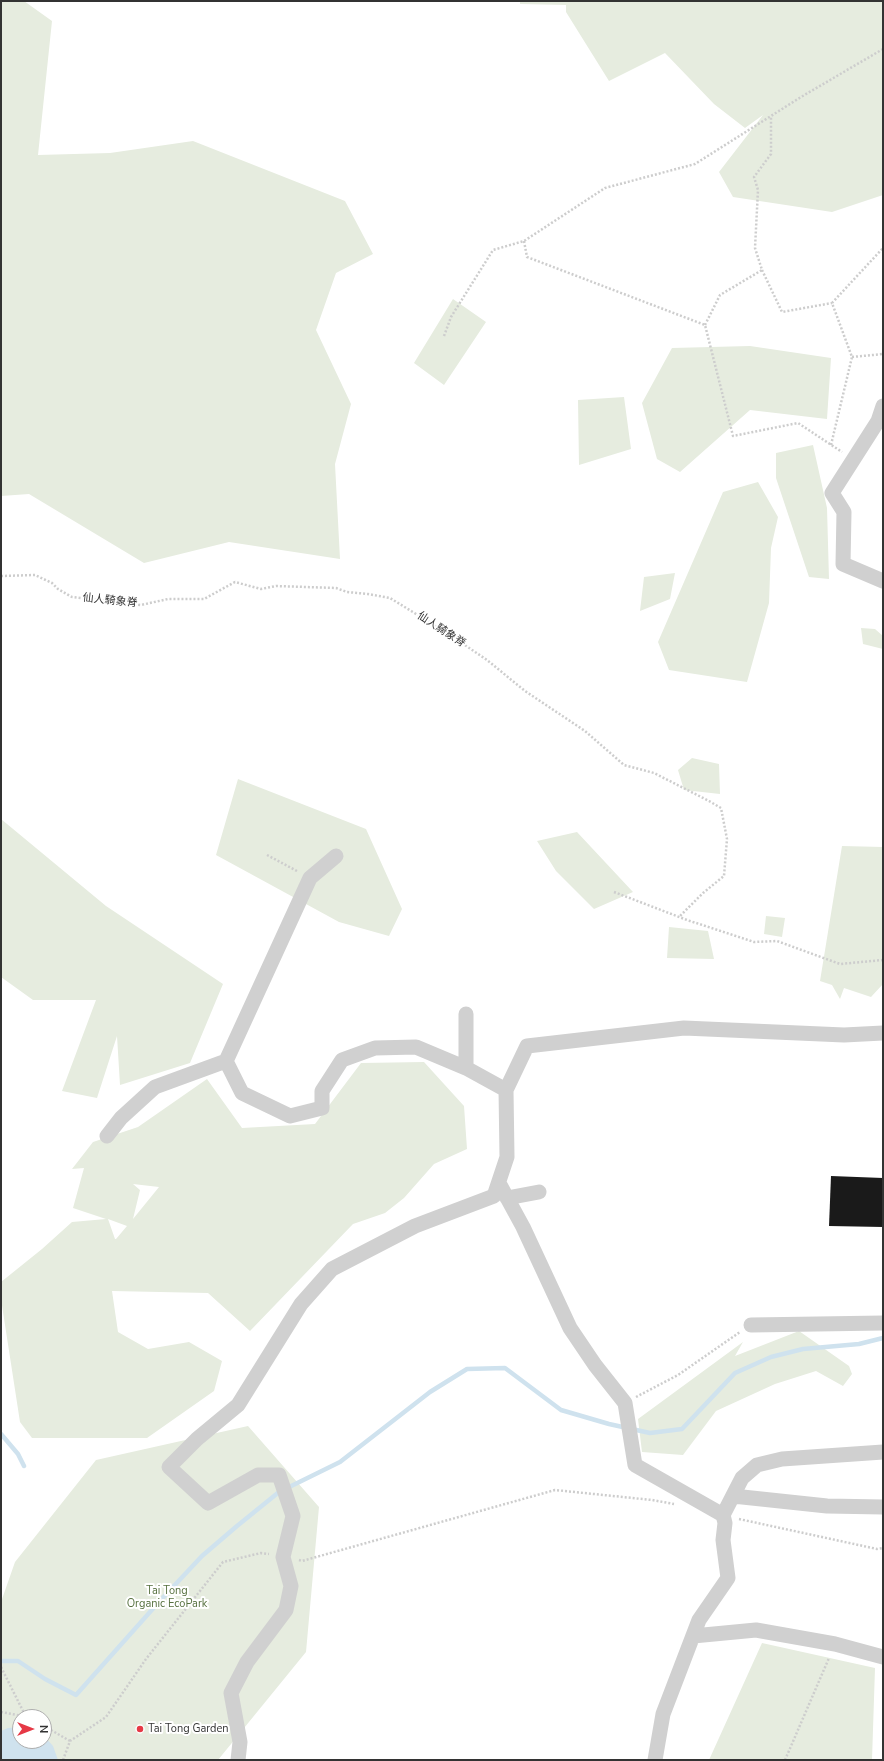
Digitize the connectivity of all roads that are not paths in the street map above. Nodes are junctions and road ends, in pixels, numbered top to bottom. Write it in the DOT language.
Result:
graph roads {
  1 [pos="883,406"];
  2 [pos="883,581"];
  3 [pos="336,856"];
  4 [pos="466,1014"];
  5 [pos="883,1033"];
  6 [pos="226,1061"];
  7 [pos="466,1068"];
  8 [pos="506,1090"];
  9 [pos="107,1136"];
  10 [pos="499,1183"];
  11 [pos="539,1192"];
  12 [pos="507,1198"];
  13 [pos="883,1323"];
  14 [pos="751,1324"];
  15 [pos="883,1452"];
  16 [pos="733,1496"];
  17 [pos="883,1507"];
  18 [pos="723,1515"];
  19 [pos="693,1636"];
  20 [pos="883,1657"];
  21 [pos="238,1760"];
  22 [pos="654,1760"];
  1 -- 2 [label="street"];
  3 -- 6 [label="street"];
  4 -- 7 [label="street"];
  5 -- 8 [label="street"];
  6 -- 7 [label="street"];
  6 -- 9 [label="street"];
  7 -- 8 [label="street"];
  8 -- 10 [label="street"];
  10 -- 12 [label="street"];
  10 -- 21 [label="street"];
  11 -- 12 [label="street"];
  12 -- 18 [label="street"];
  13 -- 14 [label="street"];
  15 -- 16 [label="street"];
  16 -- 17 [label="street"];
  16 -- 18 [label="street"];
  18 -- 19 [label="street"];
  19 -- 20 [label="street"];
  19 -- 22 [label="street"];
}
